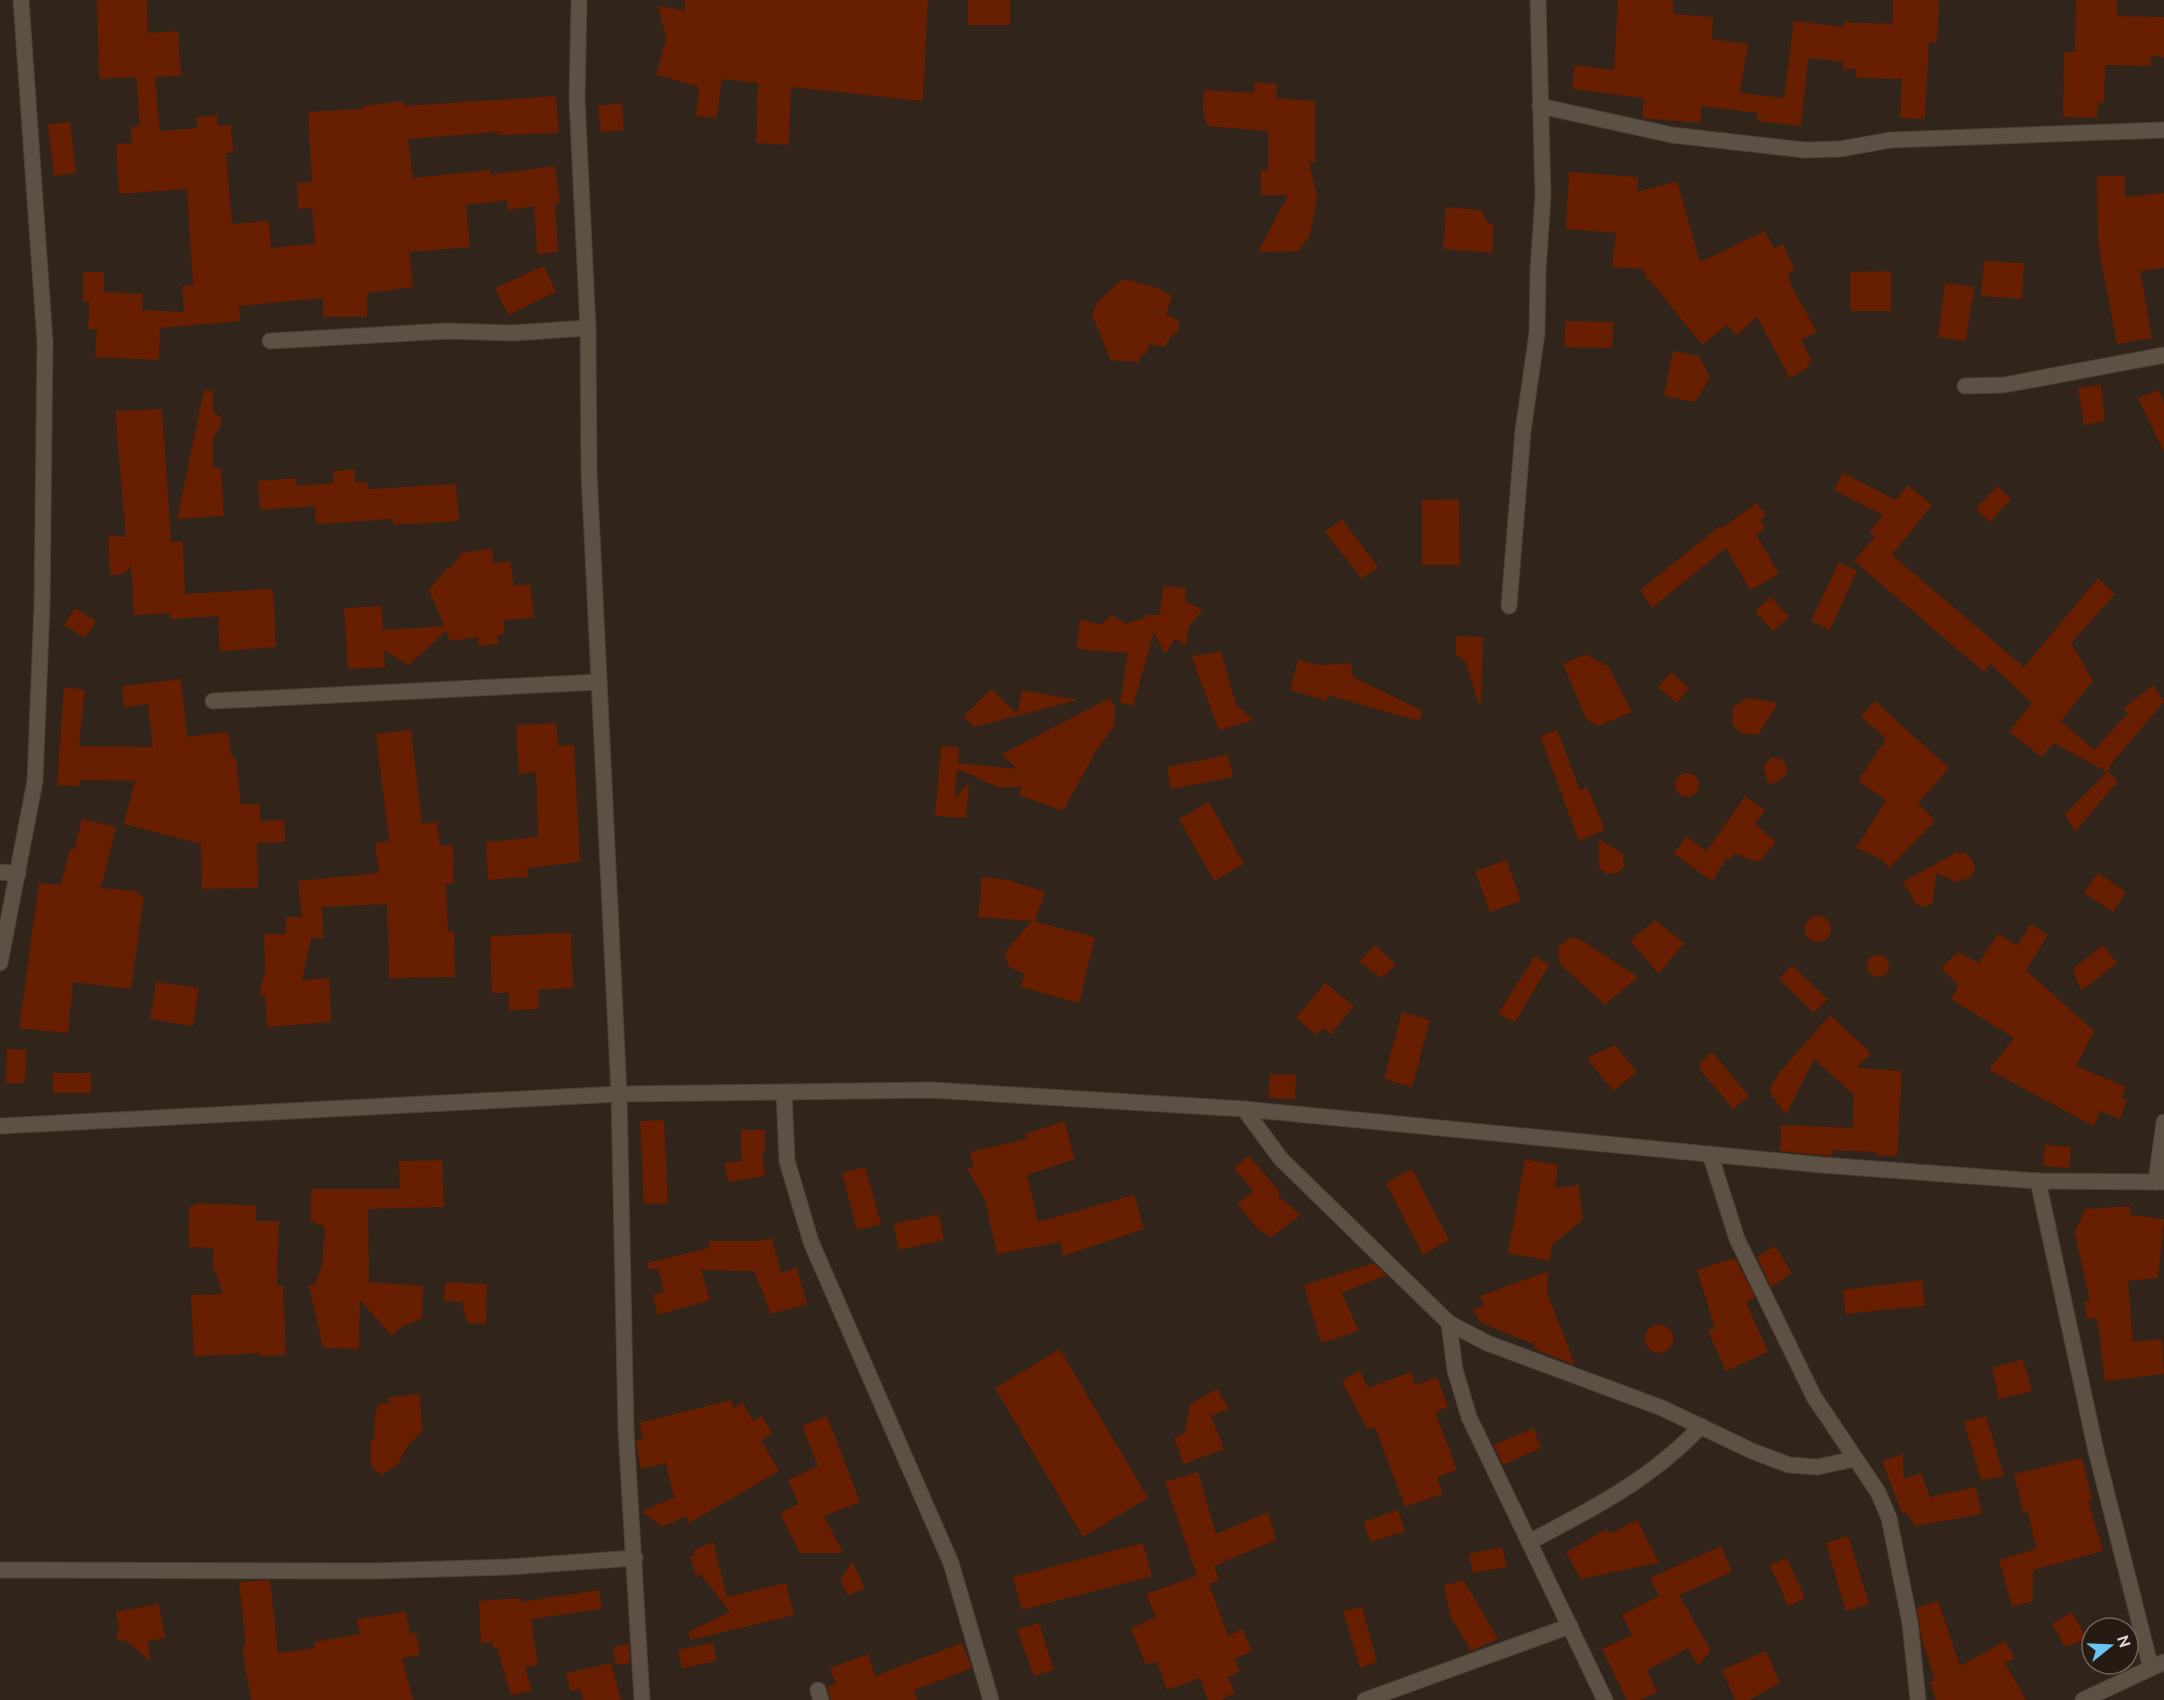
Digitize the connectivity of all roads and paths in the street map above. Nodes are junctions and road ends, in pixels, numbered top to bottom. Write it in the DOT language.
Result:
graph roads {
  1 [pos="21,0"];
  2 [pos="579,0"];
  3 [pos="1538,0"];
  4 [pos="1540,106"];
  5 [pos="2164,130"];
  6 [pos="588,328"];
  7 [pos="270,341"];
  8 [pos="2164,355"];
  9 [pos="1965,386"];
  10 [pos="1509,606"];
  11 [pos="599,682"];
  12 [pos="213,701"];
  13 [pos="0,872"];
  14 [pos="18,874"];
  15 [pos="0,963"];
  16 [pos="784,1092"];
  17 [pos="620,1094"];
  18 [pos="1245,1108"];
  19 [pos="2164,1122"];
  20 [pos="0,1126"];
  21 [pos="1710,1154"];
  22 [pos="2038,1181"];
  23 [pos="2160,1182"];
  24 [pos="1449,1323"];
  25 [pos="1701,1426"];
  26 [pos="1855,1459"];
  27 [pos="1529,1542"];
  28 [pos="635,1558"];
  29 [pos="0,1570"];
  30 [pos="1570,1626"];
  31 [pos="2157,1665"];
  32 [pos="642,1700"];
  33 [pos="991,1700"];
  34 [pos="1365,1700"];
  35 [pos="1605,1700"];
  36 [pos="1918,1700"];
  37 [pos="2083,1700"];
  1 -- 14 [label="street"];
  2 -- 6 [label="street"];
  3 -- 4 [label="street"];
  4 -- 5 [label="street"];
  4 -- 10 [label="street"];
  6 -- 7 [label="street"];
  6 -- 11 [label="street"];
  8 -- 9 [label="street"];
  11 -- 12 [label="street"];
  11 -- 17 [label="street"];
  13 -- 14 [label="street"];
  14 -- 15 [label="street"];
  16 -- 17 [label="street"];
  16 -- 18 [label="street"];
  16 -- 33 [label="street"];
  17 -- 20 [label="street"];
  17 -- 28 [label="street"];
  18 -- 21 [label="street"];
  18 -- 24 [label="street"];
  19 -- 23 [label="street"];
  21 -- 22 [label="street"];
  21 -- 26 [label="street"];
  22 -- 23 [label="street"];
  22 -- 31 [label="street"];
  24 -- 25 [label="street"];
  24 -- 27 [label="street"];
  25 -- 26 [label="street"];
  25 -- 27 [label="street"];
  26 -- 36 [label="street"];
  27 -- 30 [label="street"];
  28 -- 29 [label="street"];
  28 -- 32 [label="street"];
  30 -- 34 [label="street"];
  30 -- 35 [label="street"];
  31 -- 37 [label="street"];
}
